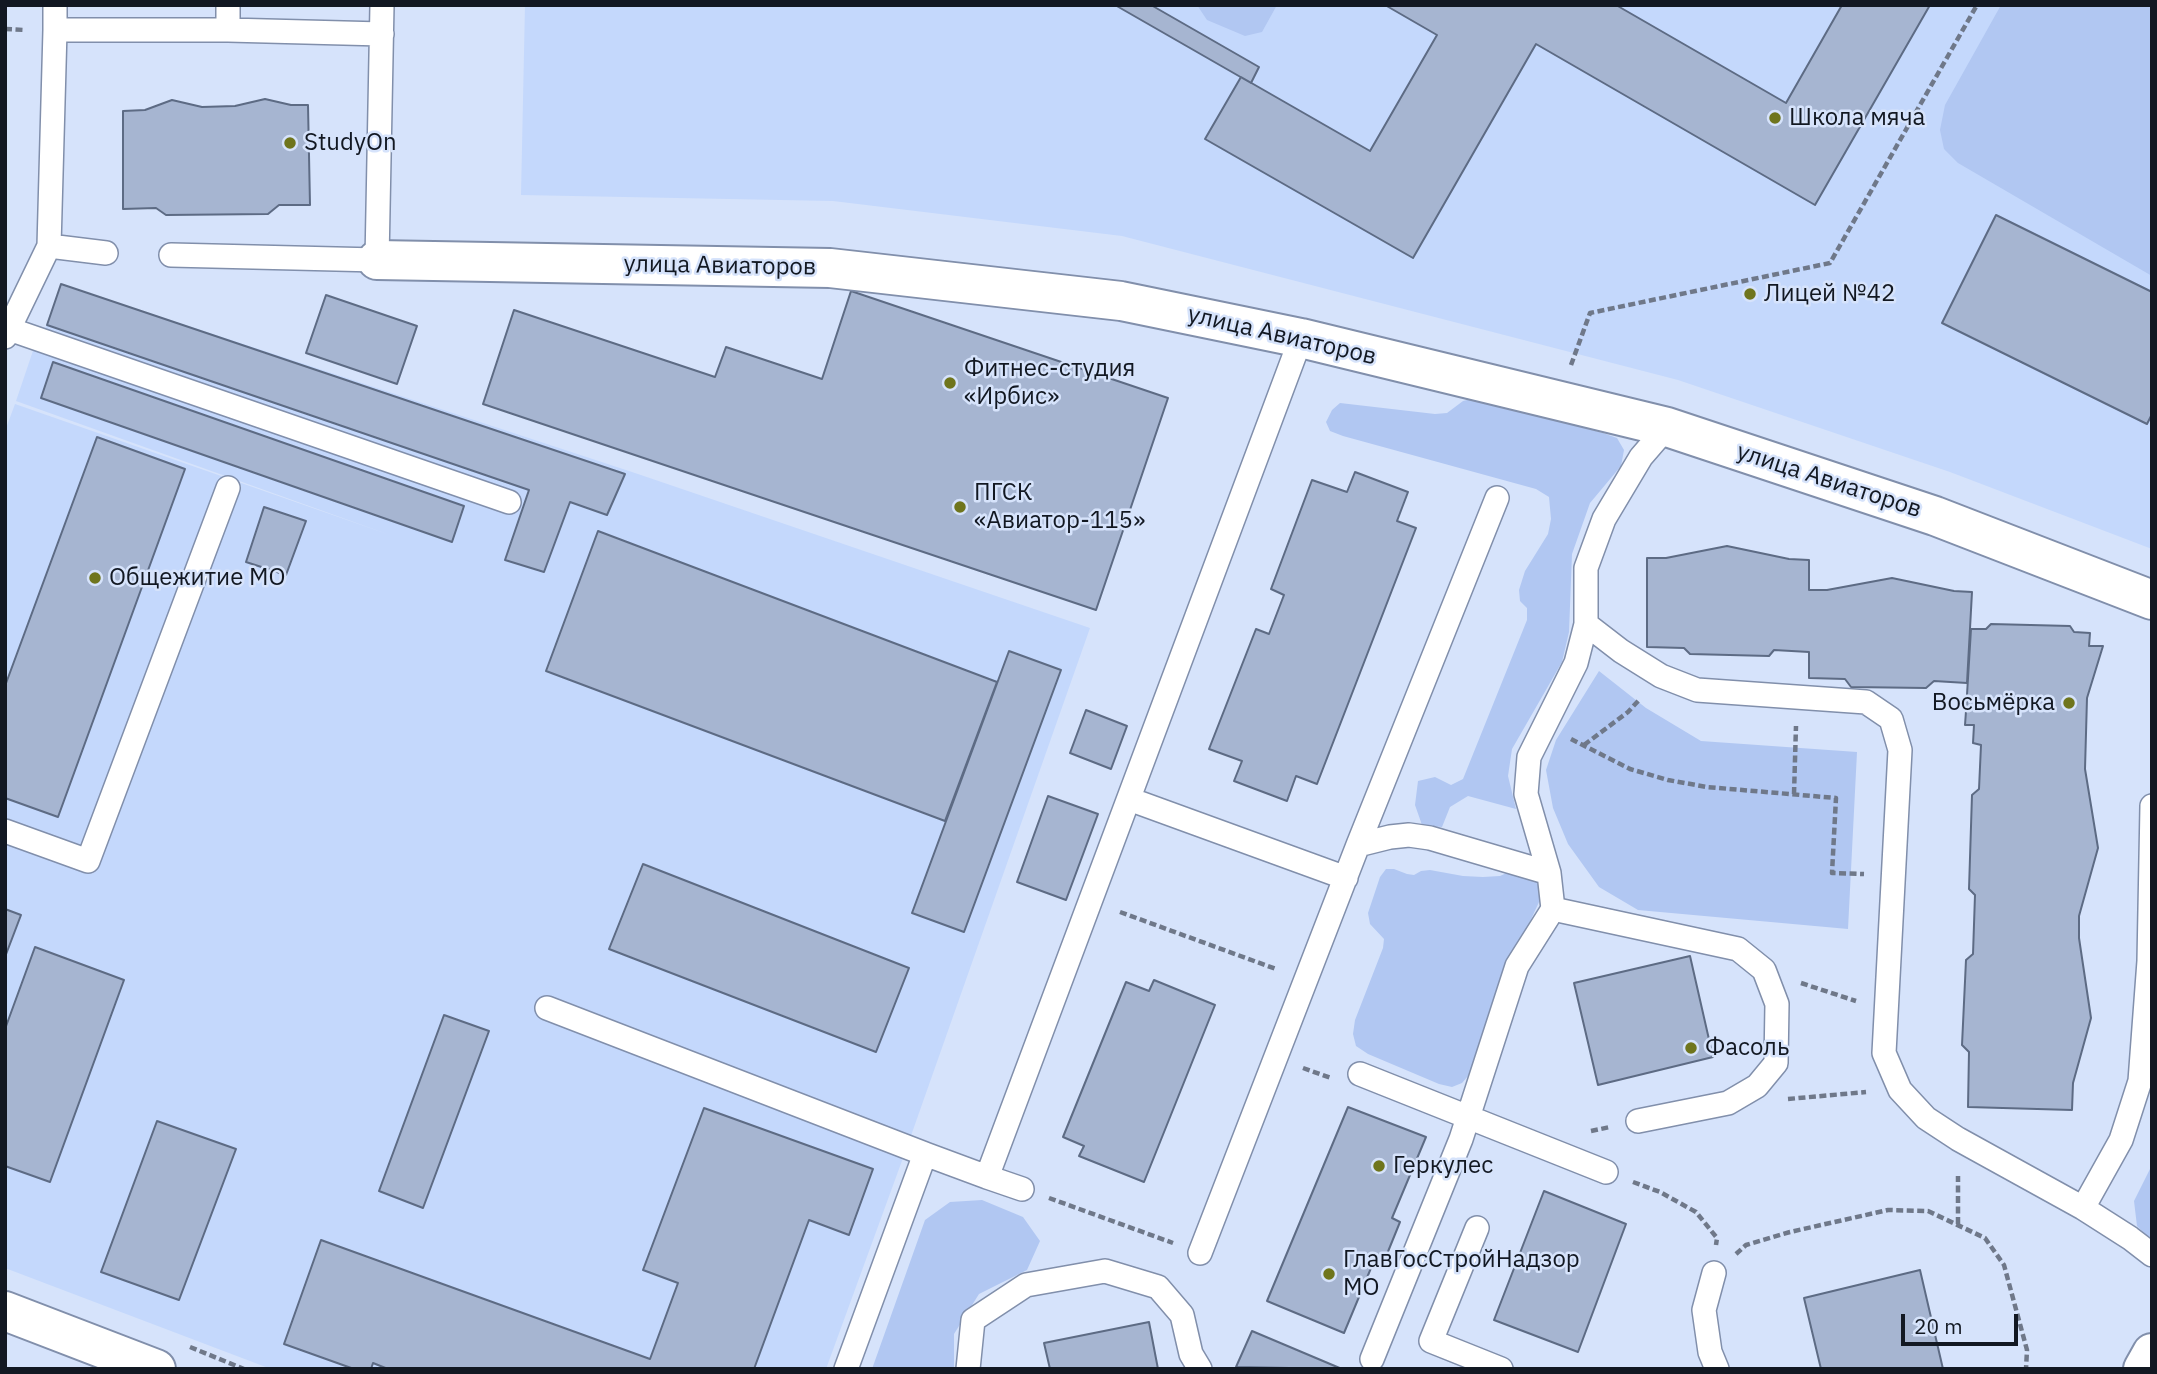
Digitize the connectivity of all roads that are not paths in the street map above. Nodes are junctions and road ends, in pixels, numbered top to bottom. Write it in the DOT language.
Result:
graph roads {
  1 [pos="55,5"];
  2 [pos="228,5"];
  3 [pos="382,5"];
  4 [pos="55,30"];
  5 [pos="228,30"];
  6 [pos="382,34"];
  7 [pos="49,246"];
  8 [pos="106,253"];
  9 [pos="171,255"];
  10 [pos="377,260"];
  11 [pos="7,333"];
  12 [pos="1301,338"];
  13 [pos="1667,427"];
  14 [pos="228,488"];
  15 [pos="1497,498"];
  16 [pos="509,502"];
  17 [pos="2152,600"];
  18 [pos="1586,624"];
  19 [pos="1129,799"];
  20 [pos="2152,806"];
  21 [pos="5,831"];
  22 [pos="1358,845"];
  23 [pos="1549,873"];
  24 [pos="1346,878"];
  25 [pos="1553,909"];
  26 [pos="547,1008"];
  27 [pos="1360,1074"];
  28 [pos="1468,1116"];
  29 [pos="1639,1121"];
  30 [pos="925,1154"];
  31 [pos="1606,1172"];
  32 [pos="987,1177"];
  33 [pos="1022,1189"];
  34 [pos="2083,1208"];
  35 [pos="1476,1228"];
  36 [pos="1200,1253"];
  37 [pos="2152,1255"];
  38 [pos="1714,1273"];
  39 [pos="5,1311"];
  40 [pos="2152,1353"];
  41 [pos="1372,1359"];
  42 [pos="156,1369"];
  43 [pos="846,1369"];
  44 [pos="968,1369"];
  45 [pos="1200,1369"];
  46 [pos="1501,1369"];
  47 [pos="1717,1369"];
  48 [pos="2143,1369"];
  1 -- 4 [label="lane"];
  2 -- 5 [label="lane"];
  3 -- 6 [label="lane"];
  4 -- 5 [label="lane"];
  4 -- 7 [label="lane"];
  5 -- 6 [label="lane"];
  6 -- 10 [label="lane"];
  7 -- 8 [label="lane"];
  7 -- 11 [label="lane"];
  9 -- 10 [label="lane"];
  10 -- 12 [label="street, улица Авиаторов"];
  11 -- 16 [label="lane"];
  12 -- 13 [label="street, улица Авиаторов"];
  12 -- 19 [label="lane"];
  13 -- 17 [label="street, улица Авиаторов"];
  13 -- 18 [label="lane"];
  14 -- 21 [label="lane"];
  15 -- 22 [label="lane"];
  18 -- 23 [label="lane"];
  18 -- 34 [label="lane"];
  19 -- 24 [label="lane"];
  19 -- 32 [label="lane"];
  20 -- 34 [label="lane"];
  22 -- 23 [label="lane"];
  22 -- 24 [label="lane"];
  23 -- 25 [label="lane"];
  24 -- 36 [label="lane"];
  25 -- 28 [label="lane"];
  25 -- 29 [label="lane"];
  26 -- 30 [label="lane"];
  27 -- 28 [label="lane"];
  28 -- 31 [label="lane"];
  28 -- 41 [label="lane"];
  30 -- 32 [label="lane"];
  30 -- 43 [label="lane"];
  32 -- 33 [label="lane"];
  34 -- 37 [label="lane"];
  35 -- 46 [label="lane"];
  38 -- 47 [label="lane"];
  39 -- 42 [label="street"];
  40 -- 48 [label="street"];
  44 -- 45 [label="lane"];
}
